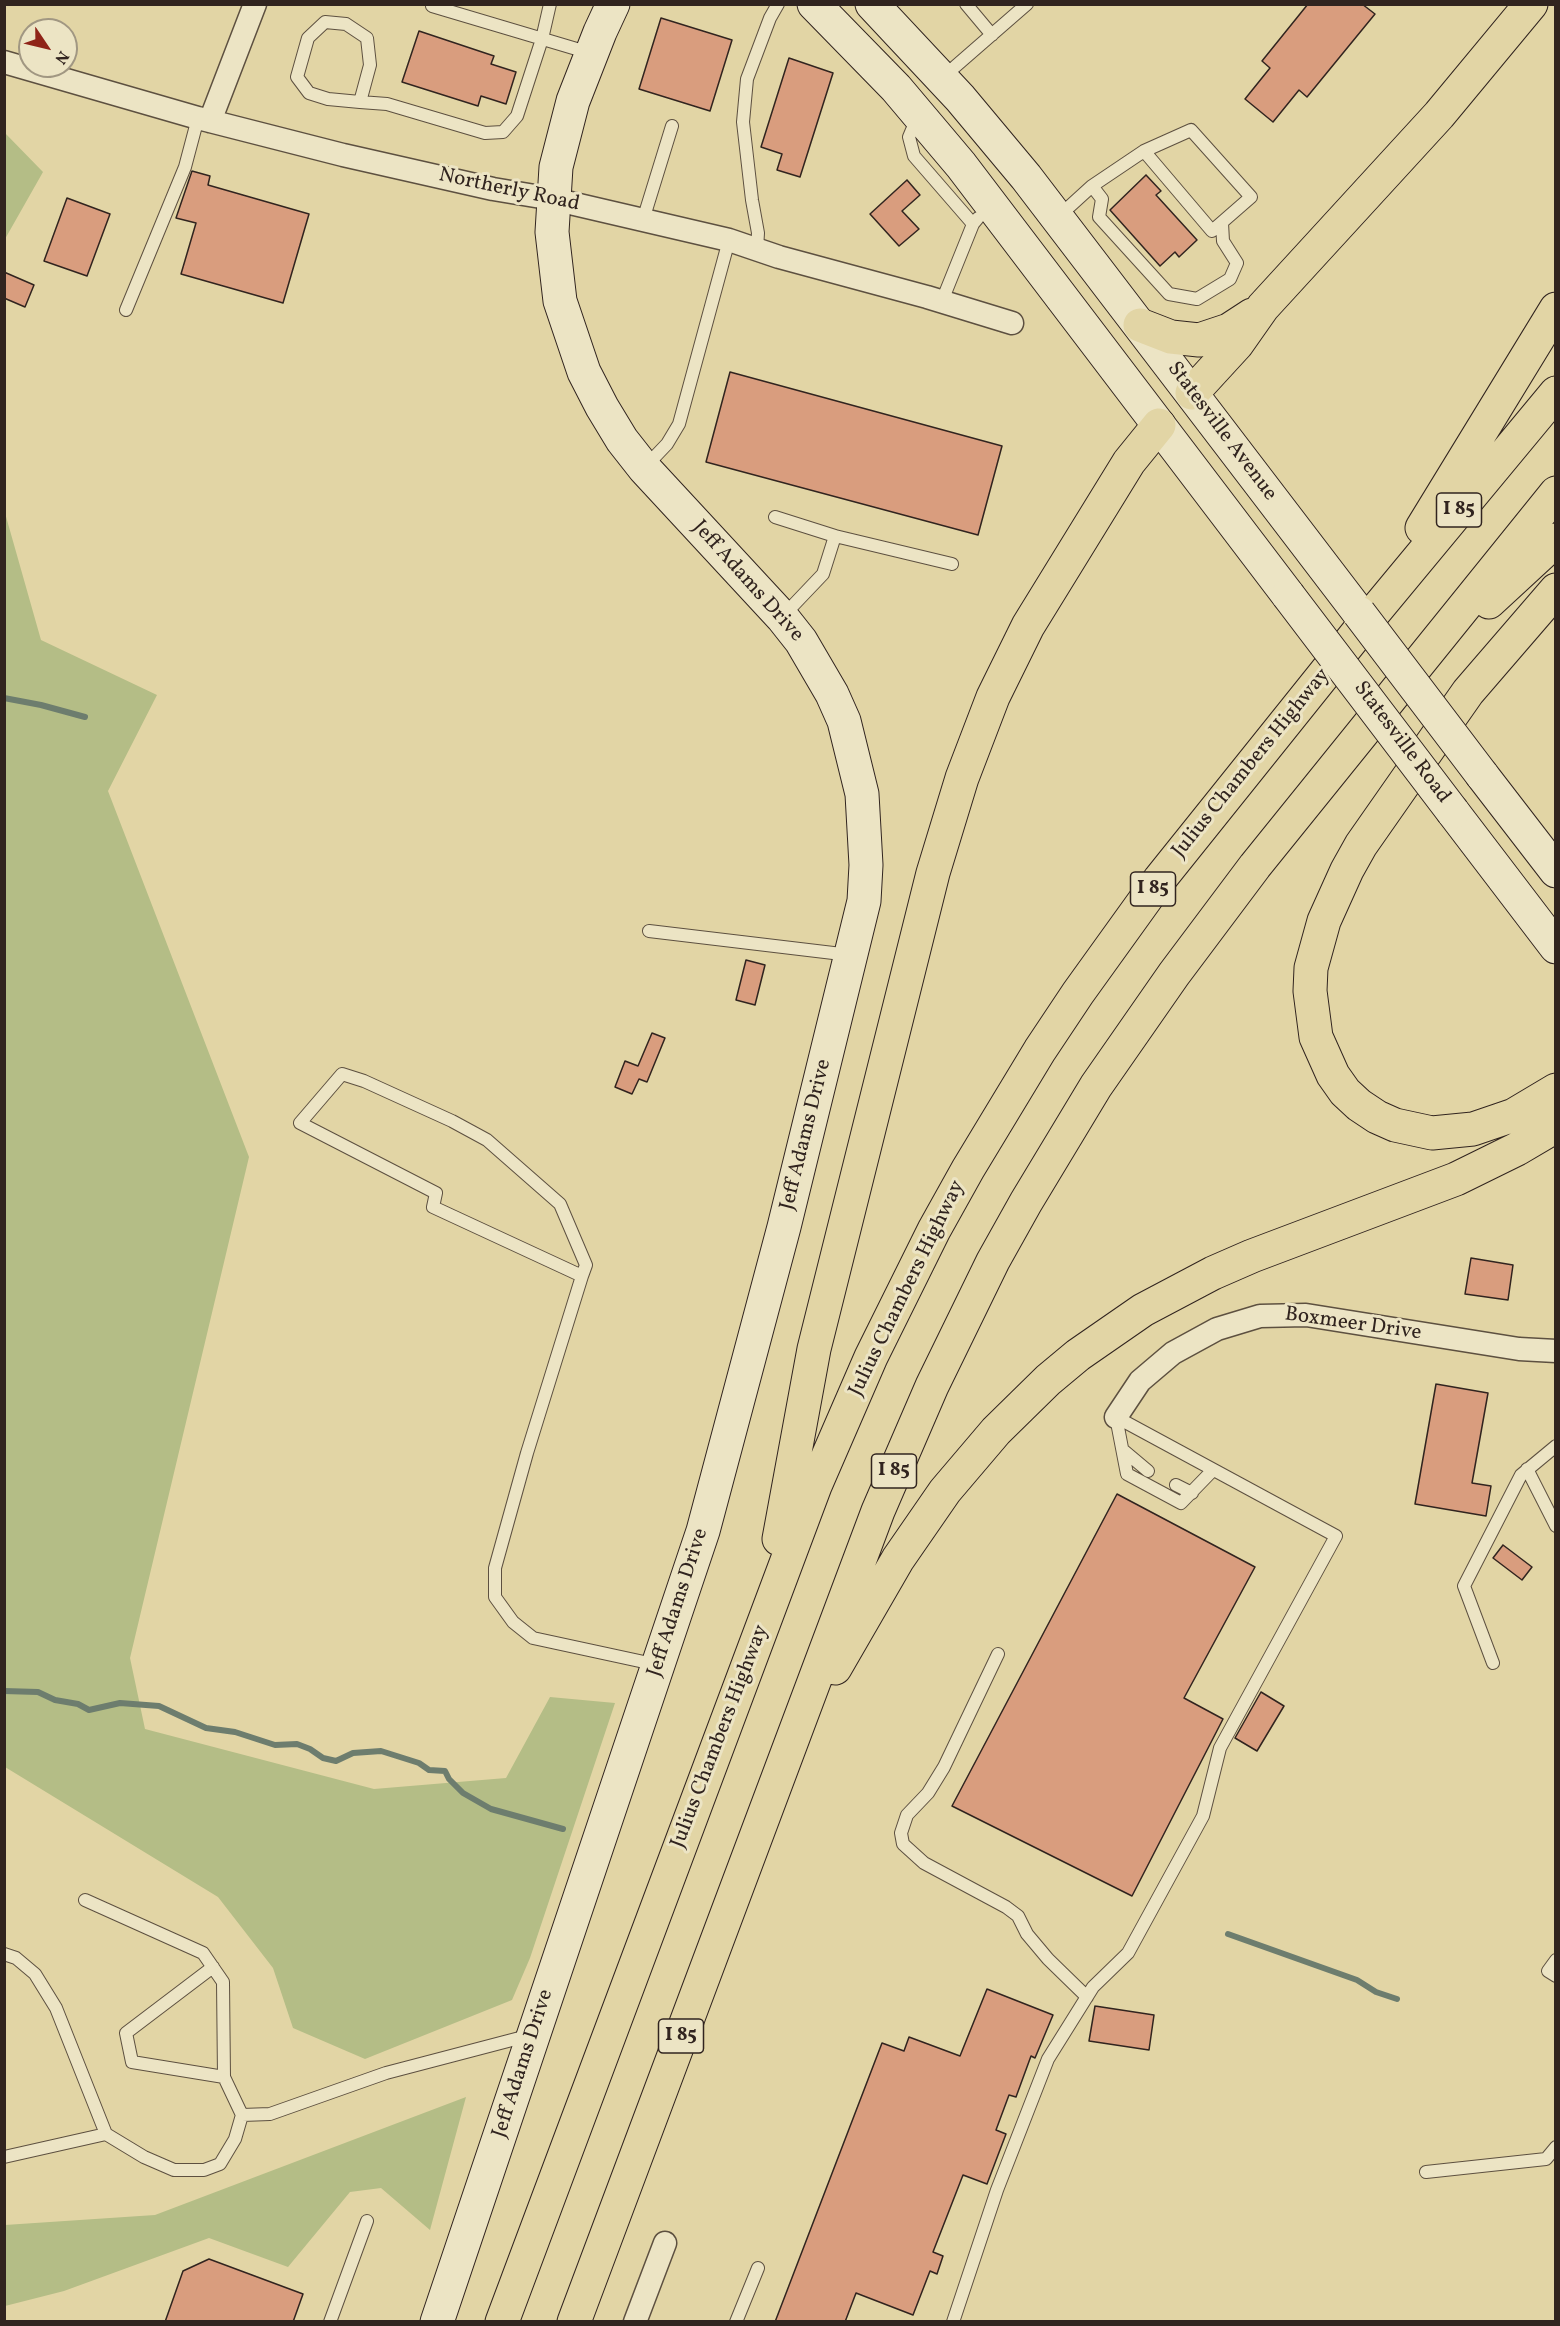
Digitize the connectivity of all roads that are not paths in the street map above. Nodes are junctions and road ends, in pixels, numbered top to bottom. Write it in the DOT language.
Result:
graph roads {
  1 [pos="255,4"];
  2 [pos="549,4"];
  3 [pos="613,4"];
  4 [pos="778,4"];
  5 [pos="814,4"];
  6 [pos="872,4"];
  7 [pos="966,4"];
  8 [pos="1027,4"];
  9 [pos="1531,4"];
  10 [pos="432,6"];
  11 [pos="1556,9"];
  12 [pos="992,35"];
  13 [pos="542,39"];
  14 [pos="591,53"];
  15 [pos="4,62"];
  16 [pos="942,78"];
  17 [pos="360,102"];
  18 [pos="1439,116"];
  19 [pos="204,120"];
  20 [pos="672,126"];
  21 [pos="1143,151"];
  22 [pos="1092,186"];
  23 [pos="552,199"];
  24 [pos="982,213"];
  25 [pos="1058,217"];
  26 [pos="643,220"];
  27 [pos="1222,223"];
  28 [pos="729,240"];
  29 [pos="757,249"];
  30 [pos="942,301"];
  31 [pos="1263,307"];
  32 [pos="1556,309"];
  33 [pos="126,310"];
  34 [pos="1012,323"];
  35 [pos="1140,326"];
  36 [pos="1192,393"];
  37 [pos="1556,393"];
  38 [pos="1159,425"];
  39 [pos="644,468"];
  40 [pos="1556,493"];
  41 [pos="775,517"];
  42 [pos="835,536"];
  43 [pos="1556,540"];
  44 [pos="952,564"];
  45 [pos="1556,590"];
  46 [pos="782,617"];
  47 [pos="1362,627"];
  48 [pos="1403,683"];
  49 [pos="1556,871"];
  50 [pos="649,931"];
  51 [pos="1556,946"];
  52 [pos="852,955"];
  53 [pos="1556,1090"];
  54 [pos="1556,1126"];
  55 [pos="582,1276"];
  56 [pos="1556,1351"];
  57 [pos="1116,1417"];
  58 [pos="1556,1446"];
  59 [pos="1123,1450"];
  60 [pos="1527,1469"];
  61 [pos="1213,1470"];
  62 [pos="1148,1471"];
  63 [pos="1176,1485"];
  64 [pos="1192,1493"];
  65 [pos="1556,1526"];
  66 [pos="762,1626"];
  67 [pos="998,1654"];
  68 [pos="1493,1663"];
  69 [pos="659,1665"];
  70 [pos="787,1750"];
  71 [pos="85,1900"];
  72 [pos="4,1954"];
  73 [pos="1556,1960"];
  74 [pos="213,1967"];
  75 [pos="1556,1976"];
  76 [pos="1087,1997"];
  77 [pos="535,2034"];
  78 [pos="224,2077"];
  79 [pos="242,2115"];
  80 [pos="106,2134"];
  81 [pos="1556,2147"];
  82 [pos="4,2157"];
  83 [pos="1551,2158"];
  84 [pos="1426,2172"];
  85 [pos="368,2221"];
  86 [pos="665,2243"];
  87 [pos="758,2268"];
  88 [pos="330,2322"];
  89 [pos="437,2322"];
  90 [pos="502,2322"];
  91 [pos="574,2322"];
  92 [pos="635,2322"];
  93 [pos="736,2322"];
  94 [pos="954,2322"];
  1 -- 19 [label="street"];
  2 -- 13 [label="lane"];
  3 -- 14 [label="street, Jeff Adams Drive"];
  4 -- 29 [label="lane"];
  5 -- 24 [label="street"];
  6 -- 16 [label="street, Statesville Avenue"];
  7 -- 12 [label="lane"];
  8 -- 12 [label="lane"];
  9 -- 18 [label="highway"];
  10 -- 13 [label="lane"];
  11 -- 18 [label="highway"];
  12 -- 16 [label="lane"];
  13 -- 14 [label="lane"];
  13 -- 17 [label="lane"];
  14 -- 23 [label="street, Jeff Adams Drive"];
  15 -- 19 [label="street, Northerly Road"];
  16 -- 25 [label="street, Statesville Avenue"];
  17 -- 17 [label="lane"];
  18 -- 31 [label="highway"];
  19 -- 23 [label="street, Northerly Road"];
  19 -- 33 [label="lane"];
  20 -- 26 [label="lane"];
  21 -- 22 [label="lane"];
  21 -- 27 [label="lane"];
  21 -- 27 [label="lane"];
  22 -- 25 [label="lane"];
  22 -- 27 [label="lane"];
  23 -- 26 [label="street, Northerly Road"];
  23 -- 39 [label="street, Jeff Adams Drive"];
  24 -- 30 [label="lane"];
  24 -- 38 [label="street"];
  25 -- 35 [label="street, Statesville Avenue"];
  26 -- 28 [label="street, Northerly Road"];
  28 -- 29 [label="street, Northerly Road"];
  28 -- 39 [label="lane"];
  29 -- 30 [label="street, Northerly Road"];
  30 -- 34 [label="street, Northerly Road"];
  31 -- 35 [label="highway"];
  31 -- 36 [label="highway"];
  32 -- 47 [label="highway"];
  35 -- 36 [label="street, Statesville Avenue"];
  36 -- 38 [label="street"];
  36 -- 49 [label="street, Statesville Avenue, bridge"];
  37 -- 47 [label="highway, Julius Chambers Highway / I 85"];
  38 -- 51 [label="street, Statesville Road, bridge"];
  38 -- 66 [label="highway"];
  39 -- 46 [label="street, Jeff Adams Drive"];
  40 -- 48 [label="highway, I 85"];
  41 -- 42 [label="lane"];
  42 -- 44 [label="lane"];
  42 -- 46 [label="lane"];
  43 -- 48 [label="highway"];
  45 -- 53 [label="highway"];
  46 -- 52 [label="street, Jeff Adams Drive"];
  47 -- 66 [label="highway, Julius Chambers Highway / I 85"];
  48 -- 70 [label="highway, I 85"];
  50 -- 52 [label="lane"];
  52 -- 69 [label="street, Jeff Adams Drive"];
  54 -- 70 [label="highway"];
  55 -- 55 [label="lane"];
  55 -- 69 [label="lane"];
  56 -- 57 [label="street, Boxmeer Drive"];
  57 -- 59 [label="lane"];
  57 -- 61 [label="lane"];
  58 -- 60 [label="lane"];
  59 -- 62 [label="lane"];
  59 -- 64 [label="lane"];
  60 -- 65 [label="lane"];
  60 -- 68 [label="lane"];
  61 -- 64 [label="lane"];
  61 -- 76 [label="lane"];
  63 -- 64 [label="lane"];
  66 -- 90 [label="highway, Julius Chambers Highway / I 85"];
  67 -- 76 [label="lane"];
  69 -- 77 [label="street, Jeff Adams Drive"];
  70 -- 91 [label="highway, I 85"];
  71 -- 74 [label="lane"];
  72 -- 80 [label="lane"];
  73 -- 75 [label="lane"];
  74 -- 78 [label="lane"];
  74 -- 78 [label="lane"];
  76 -- 94 [label="lane"];
  77 -- 79 [label="lane"];
  77 -- 89 [label="street, Jeff Adams Drive"];
  78 -- 79 [label="lane"];
  79 -- 80 [label="lane"];
  80 -- 82 [label="lane"];
  81 -- 83 [label="lane"];
  83 -- 84 [label="lane"];
  85 -- 88 [label="lane"];
  86 -- 92 [label="street"];
  87 -- 93 [label="lane"];
}
